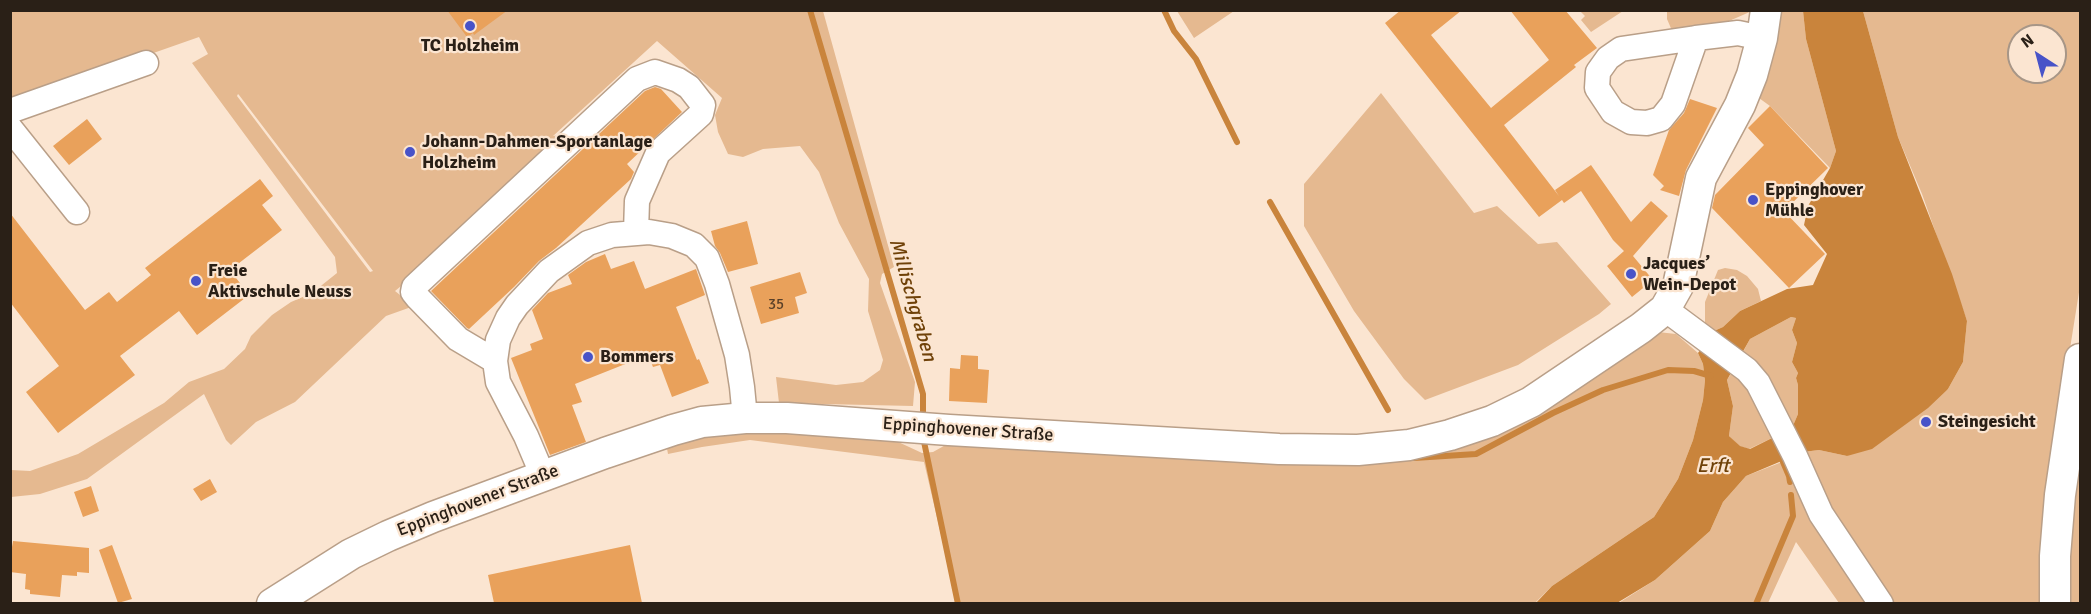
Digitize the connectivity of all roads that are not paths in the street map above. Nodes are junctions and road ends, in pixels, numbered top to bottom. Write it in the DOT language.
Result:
graph roads {
  1 [pos="1764,24"];
  2 [pos="1696,38"];
  3 [pos="146,63"];
  4 [pos="10,111"];
  5 [pos="10,128"];
  6 [pos="77,212"];
  7 [pos="636,232"];
  8 [pos="1665,309"];
  9 [pos="2080,359"];
  10 [pos="495,361"];
  11 [pos="745,418"];
  12 [pos="543,476"];
  13 [pos="272,603"];
  14 [pos="1881,603"];
  15 [pos="2055,603"];
  1 -- 2 [label="street"];
  1 -- 8 [label="main road"];
  3 -- 4 [label="street"];
  5 -- 6 [label="street"];
  7 -- 10 [label="street"];
  7 -- 10 [label="street"];
  7 -- 11 [label="street"];
  8 -- 11 [label="main road, Eppinghovener Straße"];
  8 -- 14 [label="street"];
  9 -- 15 [label="main road"];
  10 -- 12 [label="street"];
  11 -- 12 [label="main road, Eppinghovener Straße"];
  12 -- 13 [label="main road, Eppinghovener Straße"];
}
